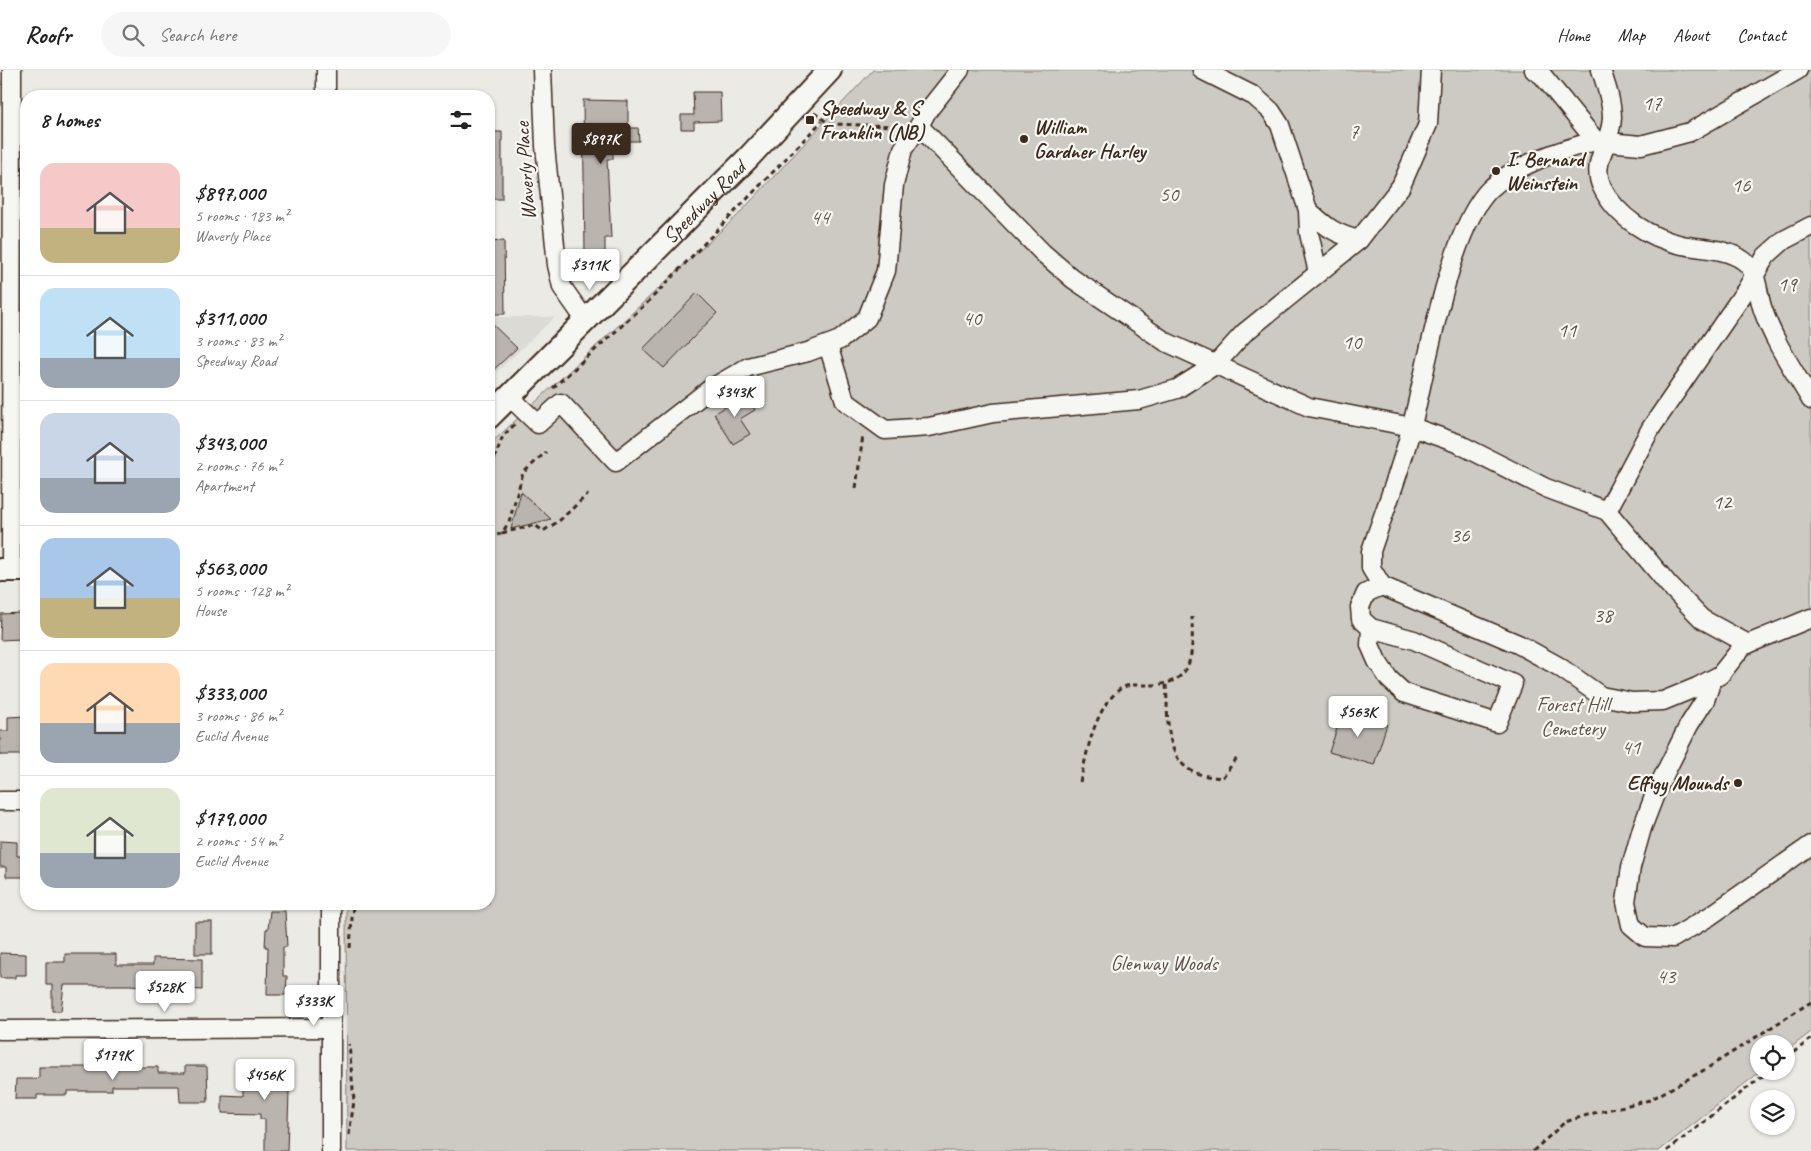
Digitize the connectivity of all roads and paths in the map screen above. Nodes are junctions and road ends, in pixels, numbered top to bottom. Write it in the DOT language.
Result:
graph roads {
  1 [pos="12,70"];
  2 [pos="326,70"];
  3 [pos="542,70"];
  4 [pos="830,70"];
  5 [pos="960,70"];
  6 [pos="1202,70"];
  7 [pos="1430,70"];
  8 [pos="1534,70"];
  9 [pos="1602,70"];
  10 [pos="1798,70"];
  11 [pos="326,90"];
  12 [pos="814,113"];
  13 [pos="822,121"];
  14 [pos="919,126"];
  15 [pos="1601,141"];
  16 [pos="1308,210"];
  17 [pos="1811,226"];
  18 [pos="1359,240"];
  19 [pos="1318,273"];
  20 [pos="1755,276"];
  21 [pos="586,321"];
  22 [pos="828,345"];
  23 [pos="1215,365"];
  24 [pos="1811,400"];
  25 [pos="518,404"];
  26 [pos="495,414"];
  27 [pos="868,418"];
  28 [pos="1412,427"];
  29 [pos="546,452"];
  30 [pos="495,459"];
  31 [pos="856,488"];
  32 [pos="588,494"];
  33 [pos="1607,510"];
  34 [pos="502,533"];
  35 [pos="495,536"];
  36 [pos="12,570"];
  37 [pos="1382,586"];
  38 [pos="1192,617"];
  39 [pos="1811,618"];
  40 [pos="1371,628"];
  41 [pos="1748,644"];
  42 [pos="1712,680"];
  43 [pos="1166,685"];
  44 [pos="1238,758"];
  45 [pos="1080,782"];
  46 [pos="20,800"];
  47 [pos="0,801"];
  48 [pos="1811,845"];
  49 [pos="331,910"];
  50 [pos="352,910"];
  51 [pos="349,952"];
  52 [pos="1811,1002"];
  53 [pos="330,1028"];
  54 [pos="0,1030"];
  55 [pos="349,1037"];
  56 [pos="1811,1039"];
  57 [pos="1795,1051"];
  58 [pos="1758,1080"];
  59 [pos="349,1139"];
  60 [pos="331,1151"];
  61 [pos="1533,1151"];
  62 [pos="1667,1151"];
  1 -- 36 [label="street"];
  2 -- 11 [label="street"];
  3 -- 21 [label="street, Waverly Place"];
  4 -- 21 [label="main road, Speedway Road"];
  5 -- 14 [label="street"];
  6 -- 16 [label="street"];
  7 -- 18 [label="street"];
  8 -- 15 [label="street"];
  9 -- 15 [label="street"];
  10 -- 15 [label="street"];
  12 -- 13 [label="path"];
  13 -- 14 [label="path"];
  13 -- 25 [label="path"];
  14 -- 22 [label="street"];
  14 -- 23 [label="street"];
  15 -- 20 [label="street"];
  15 -- 28 [label="street"];
  16 -- 18 [label="street"];
  16 -- 19 [label="street"];
  17 -- 20 [label="street"];
  18 -- 19 [label="street"];
  19 -- 23 [label="street"];
  20 -- 24 [label="street"];
  20 -- 33 [label="street"];
  21 -- 25 [label="main road, Speedway Road"];
  22 -- 25 [label="street"];
  22 -- 27 [label="street"];
  23 -- 27 [label="street"];
  23 -- 28 [label="street"];
  25 -- 26 [label="main road, Speedway Road"];
  25 -- 30 [label="path"];
  27 -- 31 [label="path"];
  28 -- 33 [label="street"];
  28 -- 37 [label="street"];
  29 -- 34 [label="path"];
  32 -- 34 [label="path"];
  33 -- 41 [label="street"];
  34 -- 35 [label="path"];
  37 -- 40 [label="street"];
  37 -- 42 [label="street"];
  38 -- 43 [label="path"];
  39 -- 41 [label="street"];
  40 -- 40 [label="street"];
  41 -- 42 [label="street"];
  42 -- 48 [label="street"];
  43 -- 44 [label="path"];
  43 -- 45 [label="path"];
  46 -- 47 [label="street"];
  49 -- 53 [label="street"];
  50 -- 51 [label="path"];
  52 -- 61 [label="path"];
  53 -- 54 [label="street"];
  53 -- 60 [label="street"];
  55 -- 59 [label="path"];
  56 -- 57 [label="path"];
  58 -- 62 [label="path"];
}
